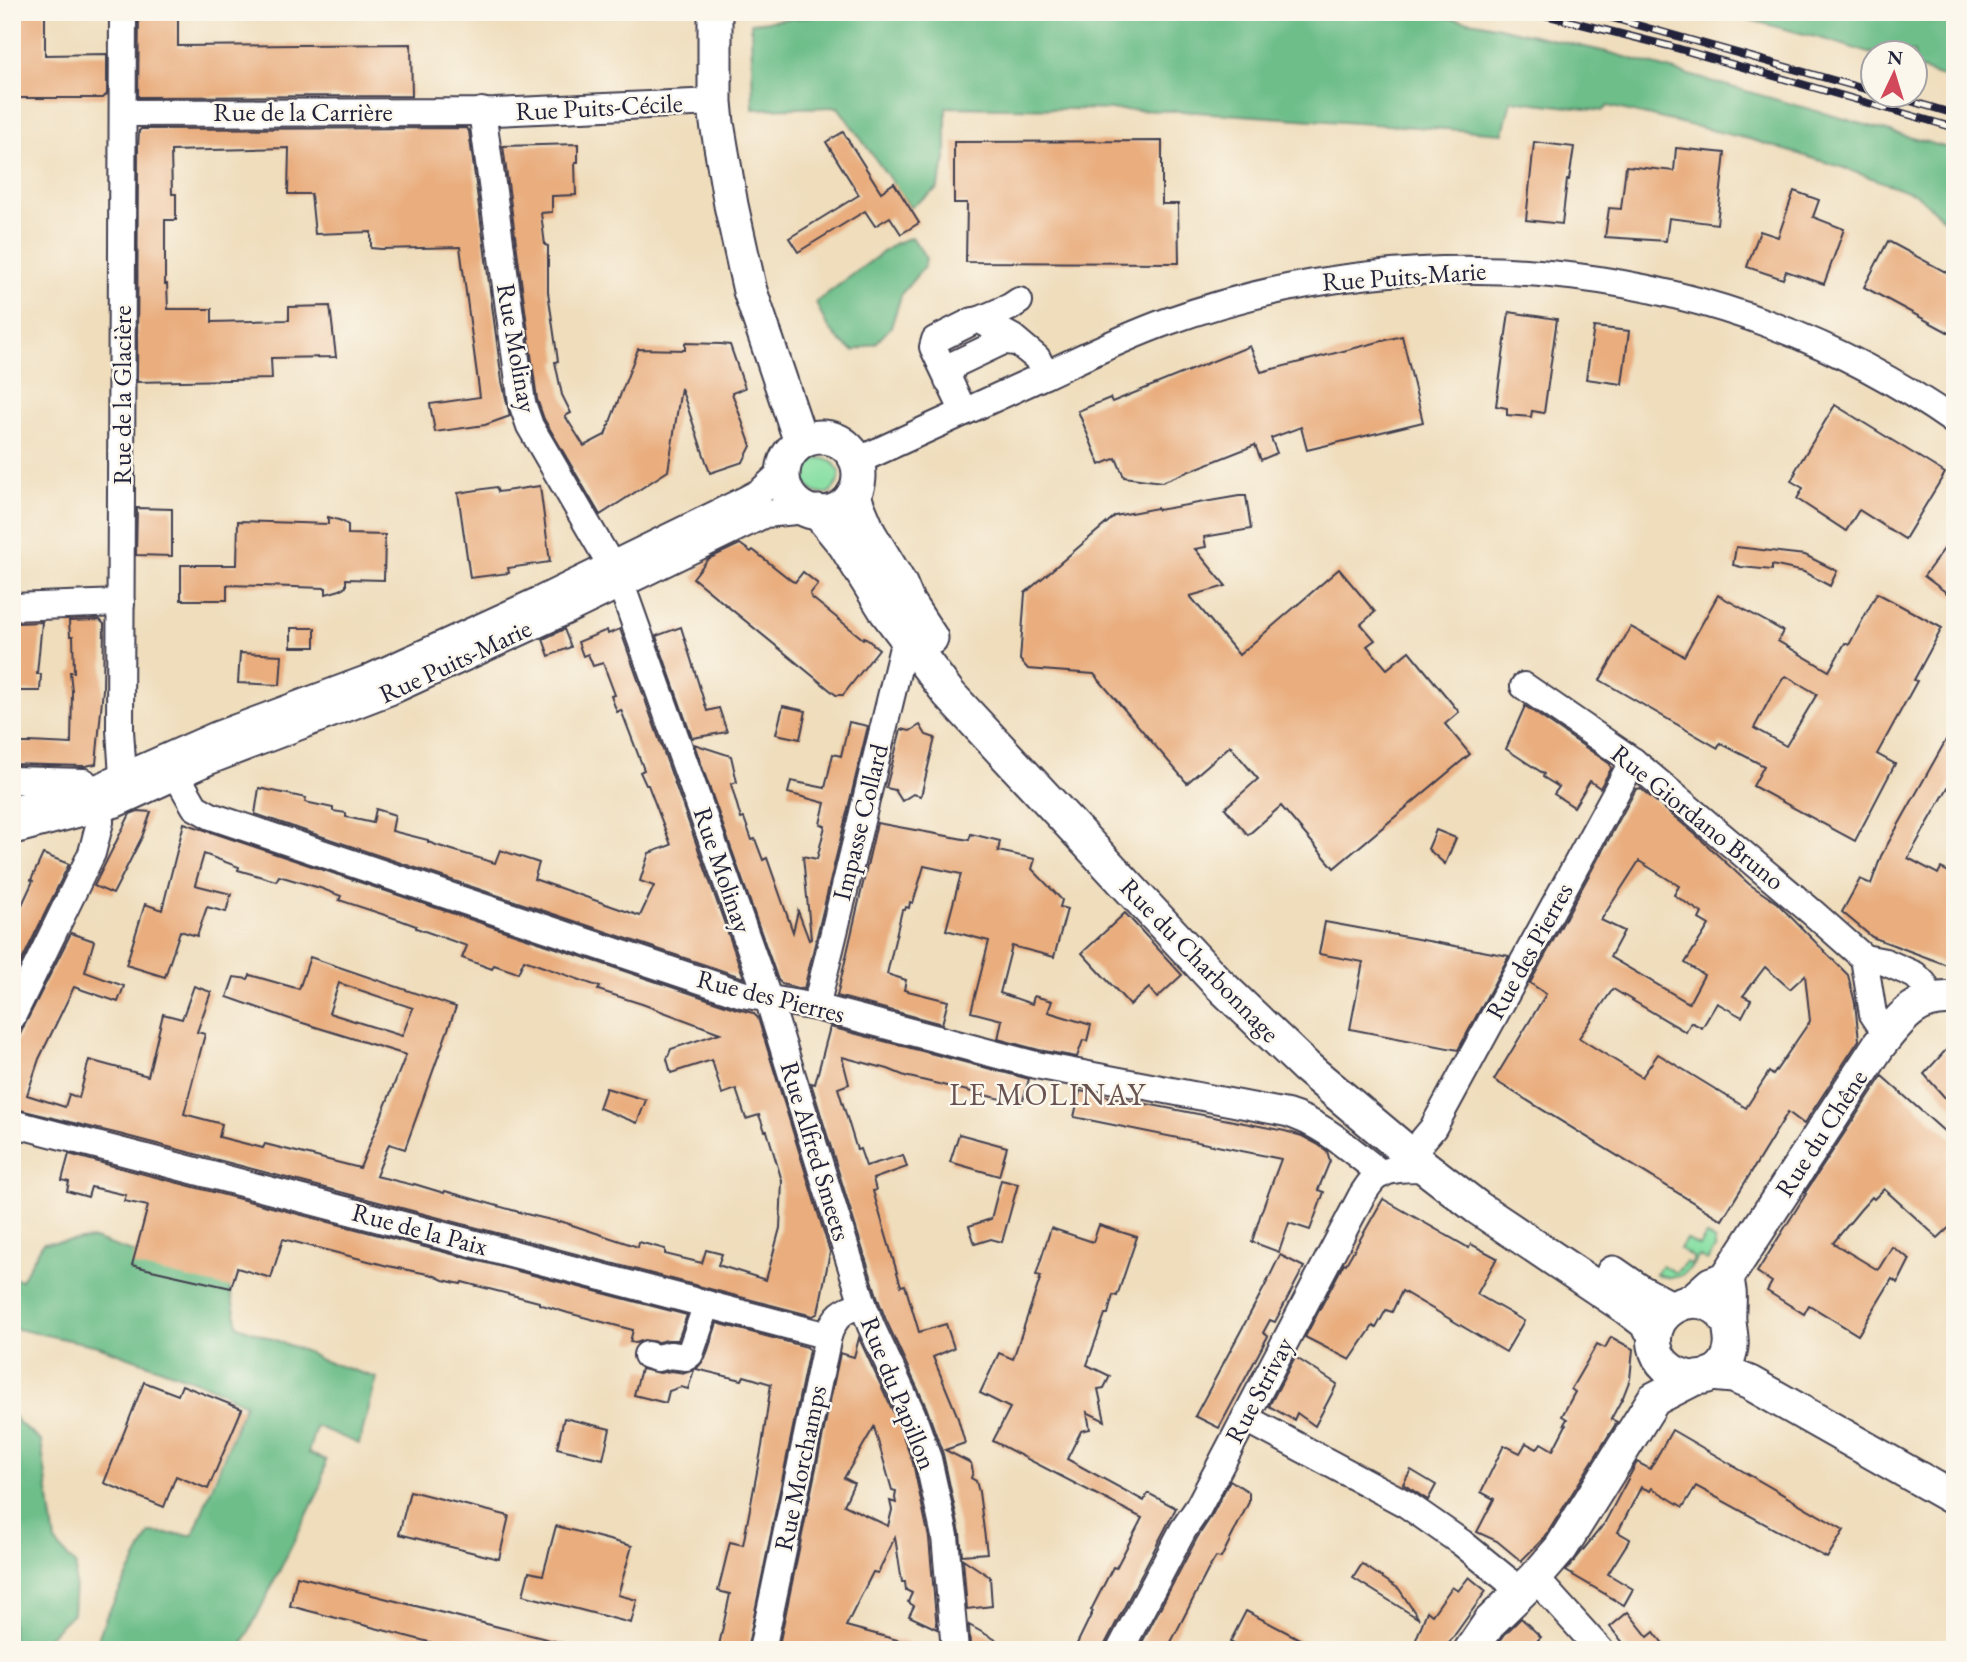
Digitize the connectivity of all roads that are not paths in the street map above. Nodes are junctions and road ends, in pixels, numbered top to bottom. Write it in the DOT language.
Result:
graph roads {
  1 [pos="123,12"];
  2 [pos="715,26"];
  3 [pos="715,102"];
  4 [pos="482,111"];
  5 [pos="123,113"];
  6 [pos="1020,301"];
  7 [pos="996,330"];
  8 [pos="942,369"];
  9 [pos="1045,375"];
  10 [pos="964,412"];
  11 [pos="1955,422"];
  12 [pos="801,442"];
  13 [pos="857,461"];
  14 [pos="783,471"];
  15 [pos="853,495"];
  16 [pos="812,511"];
  17 [pos="616,574"];
  18 [pos="121,603"];
  19 [pos="12,607"];
  20 [pos="905,639"];
  21 [pos="1524,686"];
  22 [pos="1633,761"];
  23 [pos="177,776"];
  24 [pos="123,777"];
  25 [pos="12,780"];
  26 [pos="99,798"];
  27 [pos="12,809"];
  28 [pos="12,831"];
  29 [pos="1864,958"];
  30 [pos="768,998"];
  31 [pos="1942,1000"];
  32 [pos="816,1007"];
  33 [pos="12,1017"];
  34 [pos="1889,1032"];
  35 [pos="12,1123"];
  36 [pos="1424,1154"];
  37 [pos="1381,1174"];
  38 [pos="1726,1279"];
  39 [pos="707,1304"];
  40 [pos="863,1304"];
  41 [pos="1669,1325"];
  42 [pos="1731,1334"];
  43 [pos="828,1335"];
  44 [pos="646,1355"];
  45 [pos="1702,1376"];
  46 [pos="1654,1399"];
  47 [pos="1245,1418"];
  48 [pos="1955,1474"];
  49 [pos="1955,1499"];
  50 [pos="1528,1585"];
  51 [pos="762,1650"];
  52 [pos="955,1650"];
  53 [pos="1120,1650"];
  54 [pos="1471,1650"];
  55 [pos="1600,1650"];
  1 -- 5 [label="street, Rue de la Glacière"];
  2 -- 3 [label="main road"];
  3 -- 4 [label="street, Rue Puits-Cécile"];
  3 -- 12 [label="main road"];
  4 -- 5 [label="street, Rue de la Carrière"];
  4 -- 17 [label="street, Rue Molinay"];
  5 -- 18 [label="street, Rue de la Glacière"];
  6 -- 7 [label="street"];
  7 -- 8 [label="street"];
  7 -- 8 [label="street"];
  7 -- 9 [label="street"];
  8 -- 10 [label="street"];
  9 -- 10 [label="street, Rue Puits-Marie"];
  9 -- 11 [label="street, Rue Puits-Marie"];
  10 -- 13 [label="street, Rue Puits-Marie"];
  12 -- 13 [label="main road"];
  12 -- 14 [label="main road"];
  13 -- 15 [label="main road, Rue du Charbonnage"];
  14 -- 16 [label="main road, Rue du Charbonnage"];
  14 -- 17 [label="street, Rue Puits-Marie"];
  15 -- 16 [label="main road"];
  15 -- 36 [label="main road, Rue du Charbonnage"];
  16 -- 17 [label="street, Rue Puits-Marie"];
  16 -- 20 [label="main road, Rue du Charbonnage"];
  17 -- 23 [label="street, Rue Puits-Marie"];
  17 -- 24 [label="street, Rue Puits-Marie"];
  17 -- 30 [label="street, Rue Molinay"];
  18 -- 19 [label="street"];
  18 -- 24 [label="street, Rue de la Glacière"];
  20 -- 32 [label="street, Impasse Collard"];
  20 -- 36 [label="main road, Rue du Charbonnage"];
  21 -- 22 [label="street, Rue Giordano Bruno"];
  22 -- 29 [label="street, Rue Giordano Bruno"];
  22 -- 36 [label="street, Rue des Pierres"];
  23 -- 26 [label="street, Rue Puits-Marie"];
  23 -- 30 [label="street, Rue des Pierres"];
  24 -- 26 [label="street, Rue Puits-Marie"];
  25 -- 26 [label="street"];
  26 -- 27 [label="street"];
  26 -- 28 [label="street"];
  26 -- 33 [label="street"];
  29 -- 31 [label="street, Rue Giordano Bruno"];
  29 -- 34 [label="street"];
  30 -- 32 [label="street, Rue des Pierres"];
  30 -- 40 [label="street, Rue Alfred Smeets"];
  31 -- 34 [label="main road, Rue du Chêne"];
  32 -- 37 [label="street, Rue des Pierres"];
  34 -- 38 [label="main road, Rue du Chêne"];
  35 -- 39 [label="street, Rue de la Paix"];
  36 -- 37 [label="street"];
  36 -- 41 [label="main road, Rue du Charbonnage"];
  37 -- 47 [label="street, Rue Strivay"];
  38 -- 41 [label="main road, Rue du Chêne"];
  38 -- 42 [label="main road"];
  39 -- 43 [label="street, Rue de la Paix"];
  39 -- 44 [label="street"];
  40 -- 43 [label="street, Rue Morchamps"];
  40 -- 52 [label="street, Rue du Papillon"];
  41 -- 42 [label="main road"];
  41 -- 45 [label="main road"];
  41 -- 46 [label="main road"];
  42 -- 45 [label="main road"];
  42 -- 48 [label="main road"];
  43 -- 51 [label="street, Rue Morchamps"];
  45 -- 46 [label="main road"];
  45 -- 49 [label="main road"];
  46 -- 50 [label="main road"];
  47 -- 50 [label="street"];
  47 -- 53 [label="street, Rue Strivay"];
  50 -- 54 [label="main road"];
  50 -- 55 [label="street"];
}
